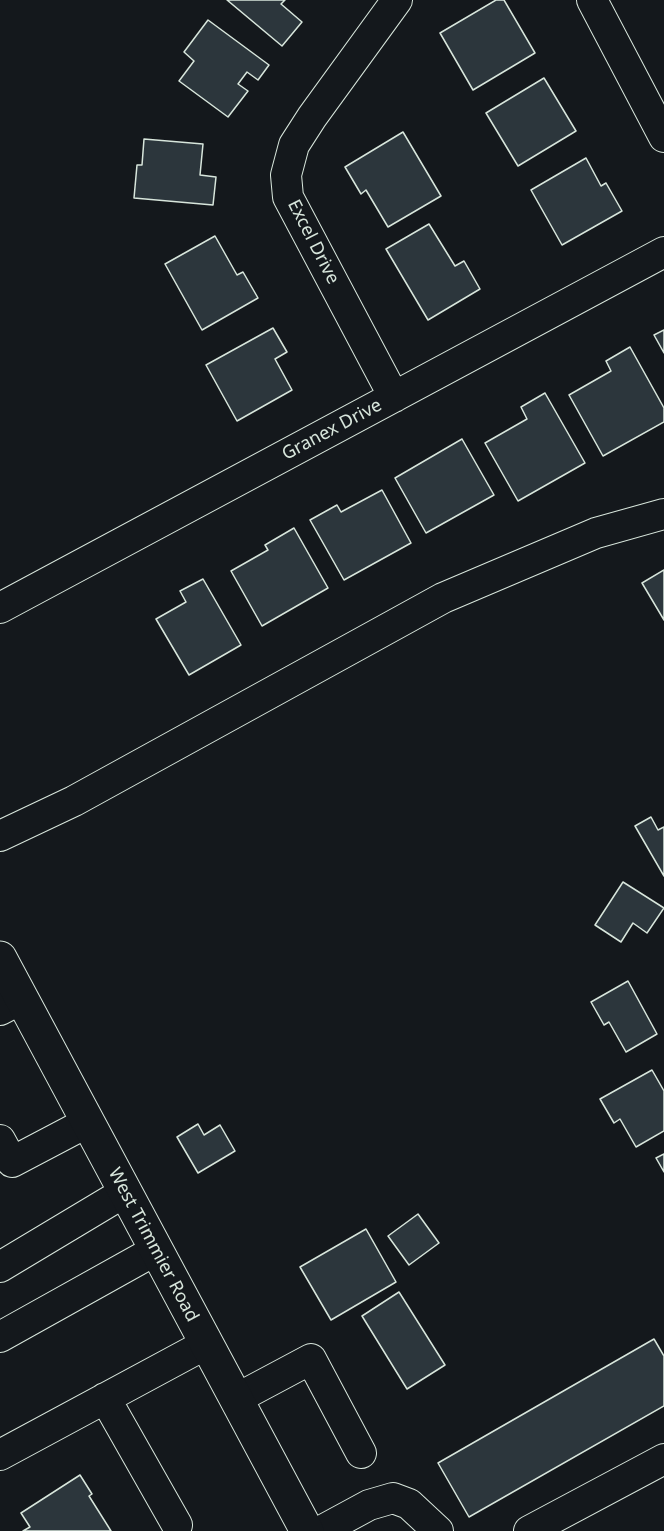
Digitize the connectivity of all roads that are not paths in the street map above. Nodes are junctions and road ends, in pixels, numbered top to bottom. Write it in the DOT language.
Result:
graph roads {
  1 [pos="397,0"];
  2 [pos="592,0"];
  3 [pos="664,137"];
  4 [pos="664,252"];
  5 [pos="394,397"];
  6 [pos="664,514"];
  7 [pos="0,608"];
  8 [pos="0,836"];
  9 [pos="0,958"];
  10 [pos="11,1004"];
  11 [pos="88,1122"];
  12 [pos="0,1140"];
  13 [pos="125,1192"];
  14 [pos="156,1250"];
  15 [pos="0,1267"];
  16 [pos="0,1337"];
  17 [pos="206,1344"];
  18 [pos="105,1398"];
  19 [pos="236,1399"];
  20 [pos="362,1453"];
  21 [pos="0,1455"];
  22 [pos="664,1459"];
  23 [pos="177,1525"];
  24 [pos="307,1531"];
  25 [pos="321,1531"];
  26 [pos="438,1531"];
  27 [pos="529,1531"];
  1 -- 5 [label="street, Excel Drive"];
  2 -- 3 [label="street"];
  4 -- 5 [label="street, Granex Drive"];
  5 -- 7 [label="street, Granex Drive"];
  6 -- 8 [label="street"];
  9 -- 10 [label="main road, West Trimmier Road"];
  10 -- 11 [label="main road, West Trimmier Road"];
  11 -- 12 [label="street"];
  11 -- 13 [label="main road, West Trimmier Road"];
  13 -- 14 [label="main road, West Trimmier Road"];
  13 -- 15 [label="street"];
  14 -- 16 [label="street"];
  14 -- 17 [label="main road, West Trimmier Road"];
  17 -- 18 [label="street"];
  17 -- 19 [label="main road, West Trimmier Road"];
  18 -- 21 [label="street"];
  18 -- 23 [label="street"];
  19 -- 20 [label="street"];
  19 -- 24 [label="main road, West Trimmier Road"];
  22 -- 27 [label="street"];
  25 -- 26 [label="street"];
}
